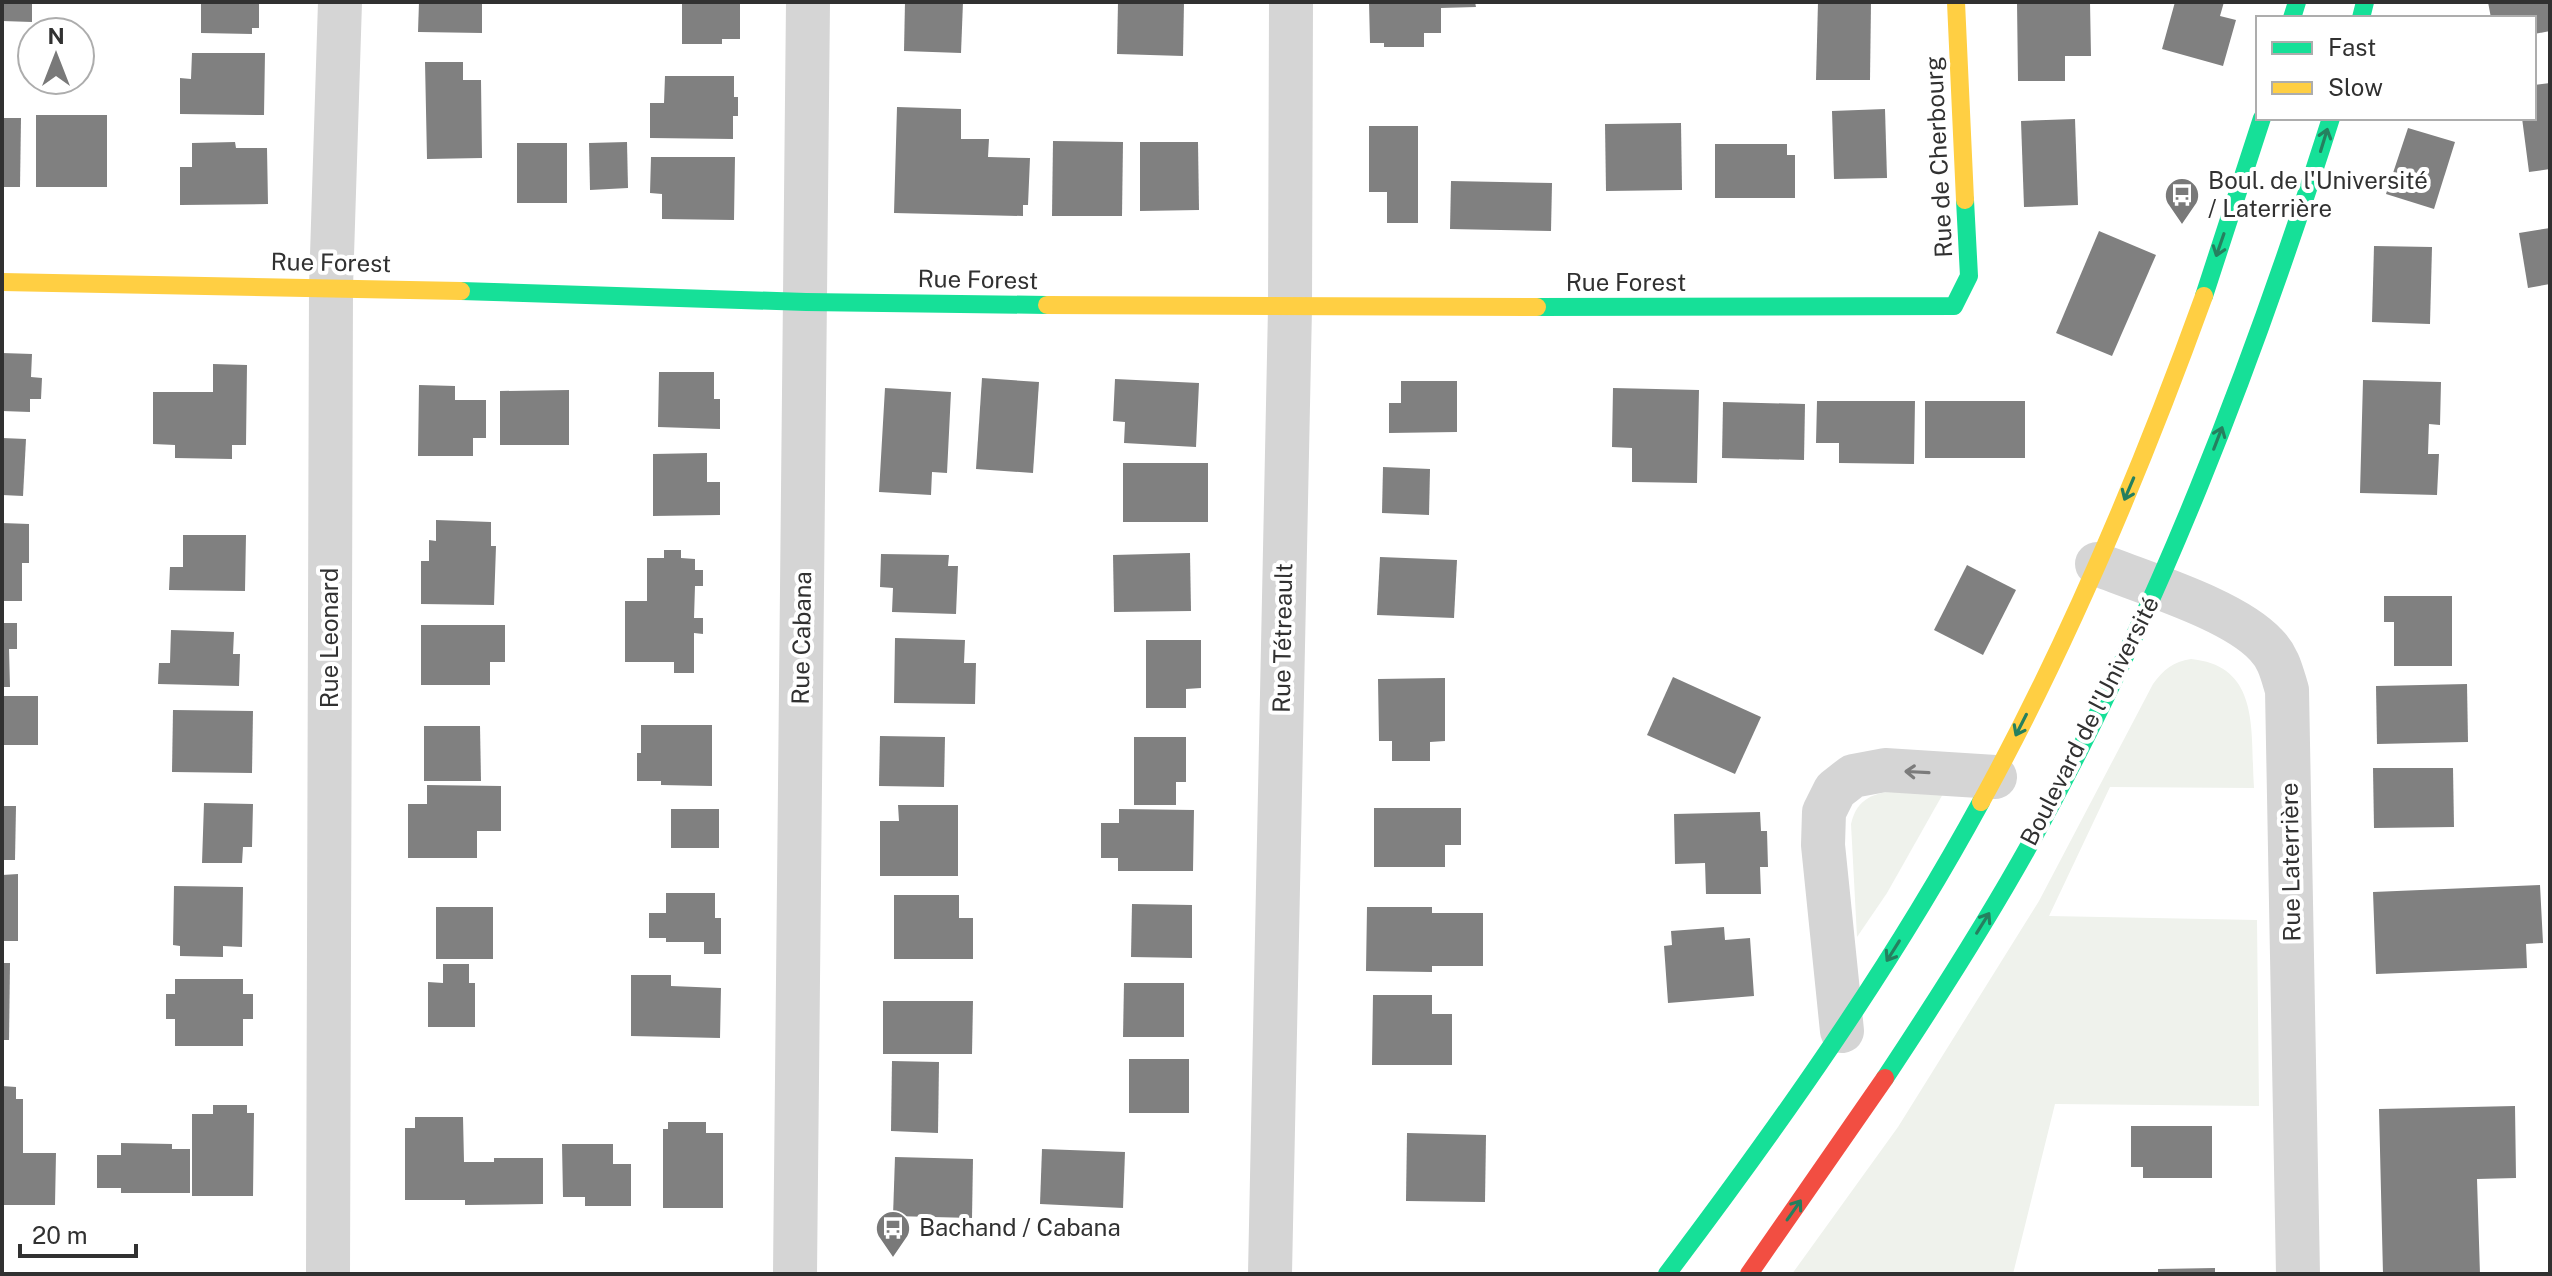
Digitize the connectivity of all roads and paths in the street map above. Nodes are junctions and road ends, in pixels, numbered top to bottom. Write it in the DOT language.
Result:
graph roads {
  1 [pos="340,2"];
  2 [pos="808,2"];
  3 [pos="1291,2"];
  4 [pos="1956,2"];
  5 [pos="2261,120"];
  6 [pos="2330,120"];
  7 [pos="2,282"];
  8 [pos="331,287"];
  9 [pos="806,302"];
  10 [pos="1954,306"];
  11 [pos="1290,308"];
  12 [pos="2097,564"];
  13 [pos="2156,588"];
  14 [pos="1995,777"];
  15 [pos="1842,1031"];
  16 [pos="328,1274"];
  17 [pos="795,1274"];
  18 [pos="1270,1274"];
  19 [pos="1667,1274"];
  20 [pos="1749,1274"];
  21 [pos="2298,1274"];
  1 -- 8 [label="street, Rue Leonard"];
  2 -- 9 [label="street, Rue Cabana"];
  3 -- 11 [label="street, Rue Tétreault"];
  4 -- 10 [label="main road, Rue de Cherbourg"];
  5 -- 12 [label="main road, one-way"];
  13 -- 6 [label="main road, Boulevard de l'Université, one-way"];
  7 -- 8 [label="main road, Rue Forest"];
  8 -- 9 [label="main road, Rue Forest"];
  8 -- 16 [label="street, Rue Leonard"];
  9 -- 11 [label="main road, Rue Forest"];
  9 -- 17 [label="street, Rue Cabana"];
  10 -- 11 [label="main road, Rue Forest"];
  11 -- 18 [label="street, Rue Tétreault"];
  12 -- 13 [label="street, Rue Laterrière"];
  12 -- 14 [label="main road, one-way"];
  20 -- 13 [label="main road, Boulevard de l'Université, one-way"];
  13 -- 21 [label="street, Rue Laterrière"];
  14 -- 15 [label="main road, one-way"];
  14 -- 15 [label="street, one-way"];
  15 -- 19 [label="main road"];
}
